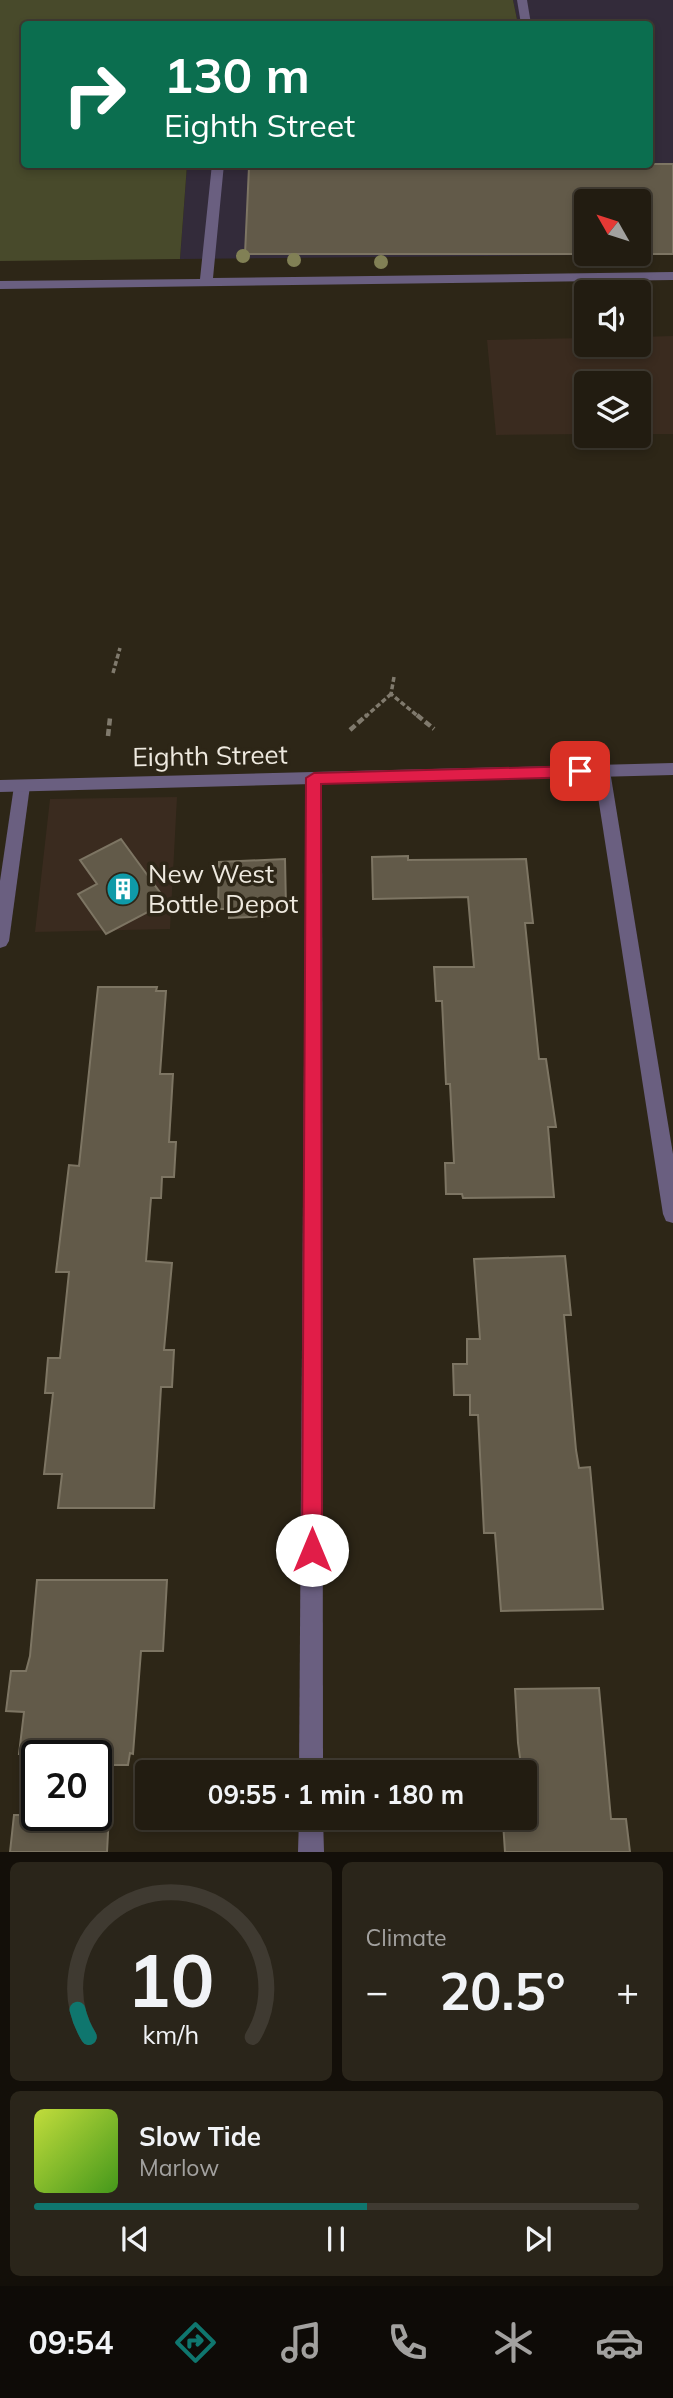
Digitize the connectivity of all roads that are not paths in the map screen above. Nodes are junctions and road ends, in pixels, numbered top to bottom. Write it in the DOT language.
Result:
graph roads {
  1 [pos="522,0"];
  2 [pos="526,21"];
  3 [pos="218,168"];
  4 [pos="673,276"];
  5 [pos="206,284"];
  6 [pos="0,285"];
  7 [pos="673,769"];
  8 [pos="602,771"];
  9 [pos="314,778"];
  10 [pos="0,786"];
  11 [pos="22,786"];
  12 [pos="0,941"];
  13 [pos="673,1214"];
  14 [pos="311,1760"];
  15 [pos="311,1830"];
  16 [pos="311,1852"];
  1 -- 2 [label="street"];
  3 -- 5 [label="street"];
  4 -- 5 [label="street"];
  5 -- 6 [label="street"];
  7 -- 8 [label="street, Eighth Street"];
  8 -- 9 [label="street, Eighth Street"];
  8 -- 13 [label="street"];
  9 -- 11 [label="street, Eighth Street"];
  9 -- 14 [label="street"];
  10 -- 11 [label="street, Eighth Street"];
  11 -- 12 [label="street"];
  15 -- 16 [label="street"];
}
